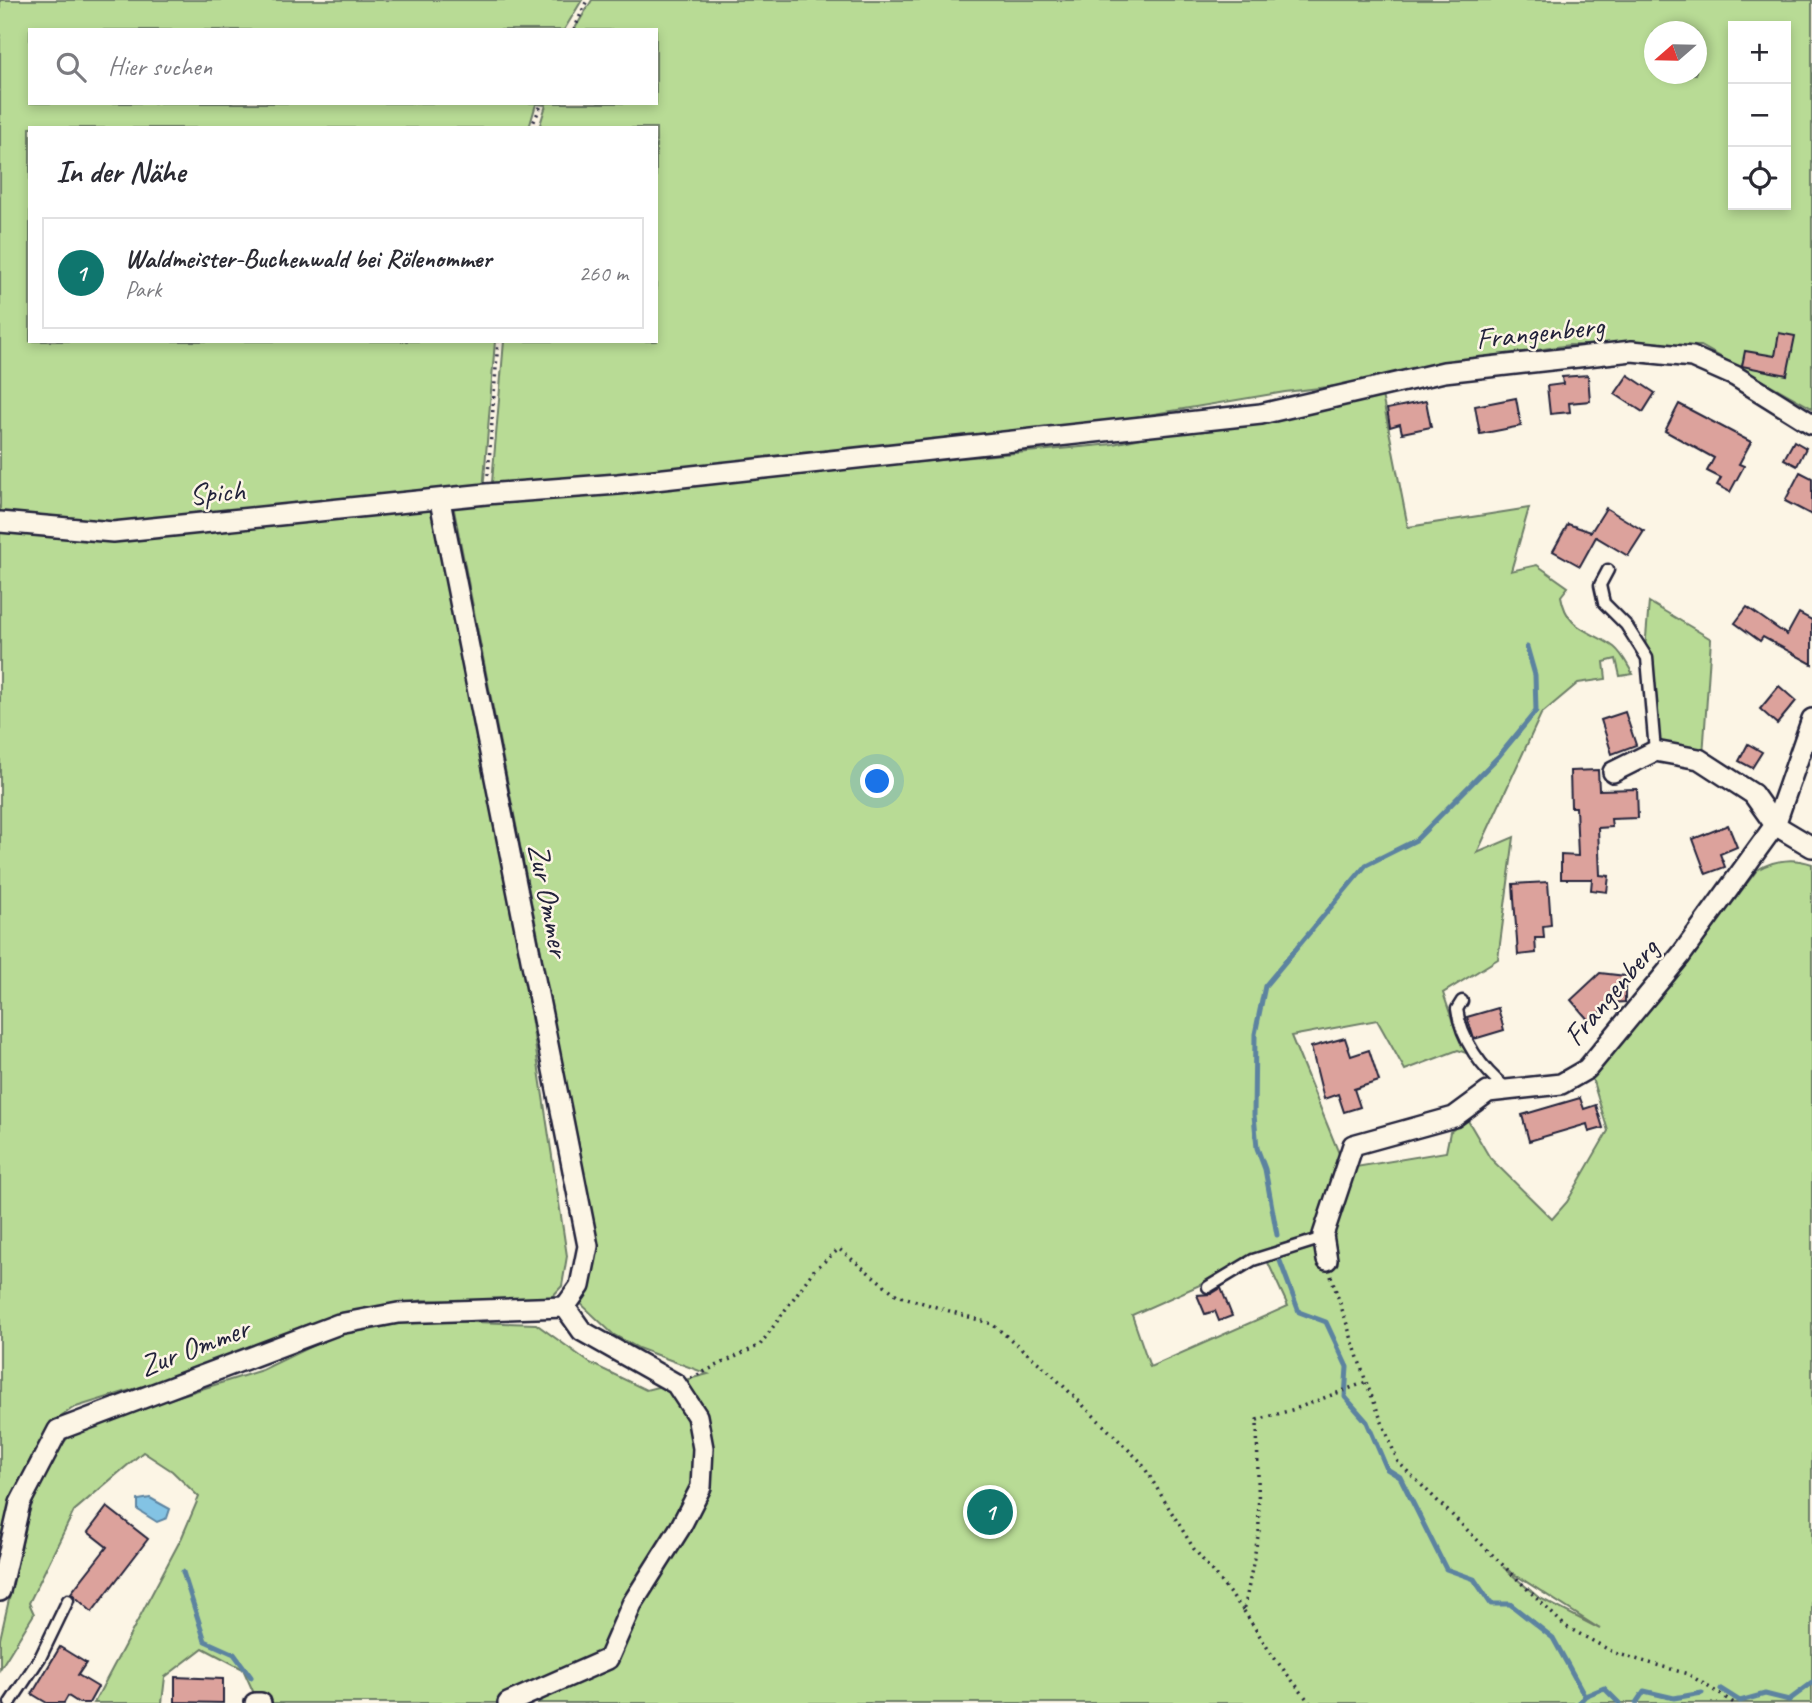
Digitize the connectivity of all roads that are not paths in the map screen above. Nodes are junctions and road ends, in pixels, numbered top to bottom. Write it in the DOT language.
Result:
graph roads {
  1 [pos="1812,424"];
  2 [pos="486,494"];
  3 [pos="440,501"];
  4 [pos="0,522"];
  5 [pos="1608,570"];
  6 [pos="1812,719"];
  7 [pos="1655,751"];
  8 [pos="1612,772"];
  9 [pos="1774,825"];
  10 [pos="1812,847"];
  11 [pos="1462,1001"];
  12 [pos="1509,1090"];
  13 [pos="1323,1238"];
  14 [pos="1327,1260"];
  15 [pos="1208,1287"];
  16 [pos="565,1307"];
  17 [pos="0,1591"];
  18 [pos="68,1600"];
  19 [pos="10,1703"];
  20 [pos="255,1703"];
  21 [pos="261,1703"];
  22 [pos="508,1703"];
  1 -- 2 [label="street, Frangenberg"];
  2 -- 3 [label="street, Spich"];
  3 -- 4 [label="street, Spich"];
  3 -- 16 [label="street, Zur Ommer"];
  5 -- 7 [label="lane"];
  6 -- 9 [label="street, Frangenberg"];
  7 -- 8 [label="street"];
  7 -- 9 [label="street"];
  9 -- 10 [label="street"];
  9 -- 12 [label="street, Frangenberg"];
  11 -- 12 [label="lane"];
  12 -- 13 [label="street, Frangenberg"];
  13 -- 14 [label="street, Frangenberg"];
  13 -- 15 [label="lane"];
  16 -- 17 [label="street, Zur Ommer"];
  16 -- 22 [label="street"];
  18 -- 19 [label="lane"];
  20 -- 21 [label="street"];
}
